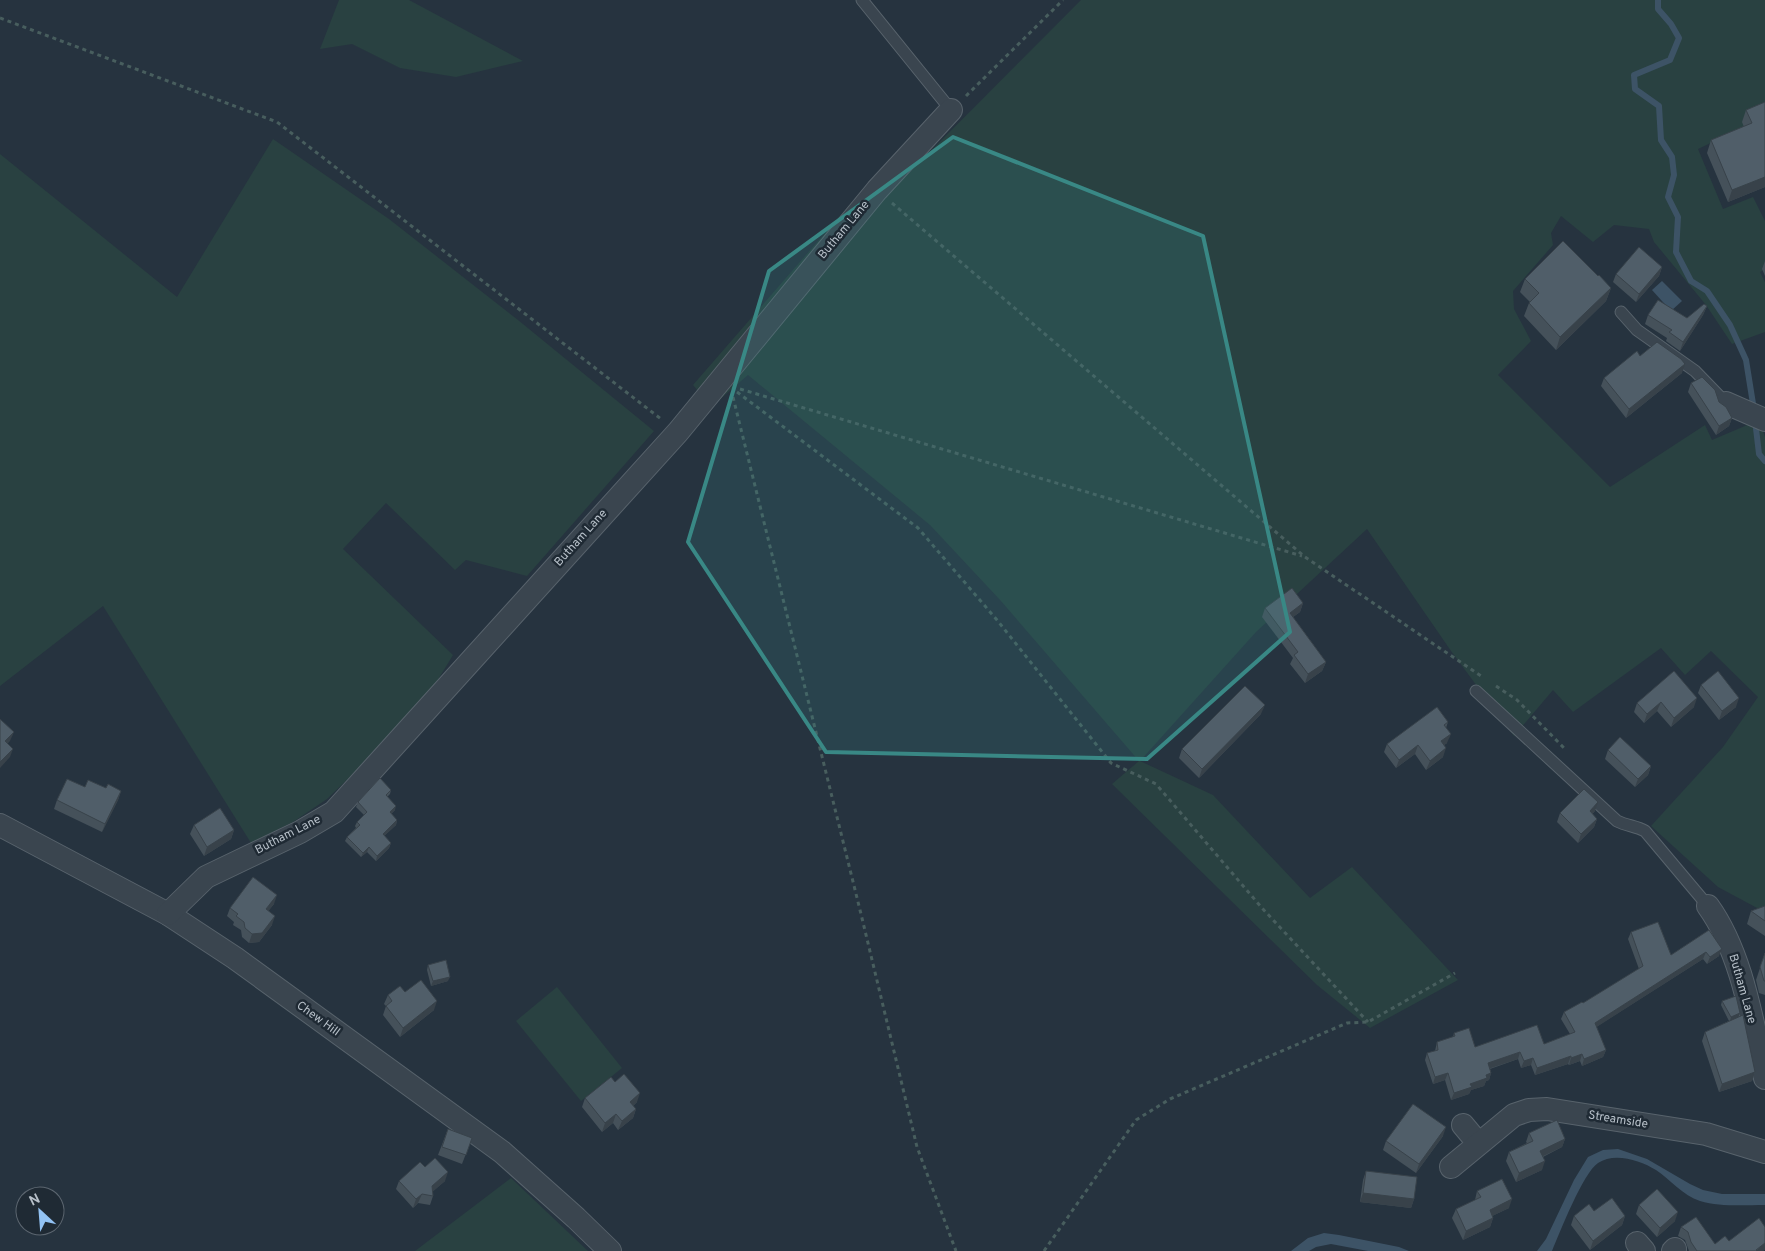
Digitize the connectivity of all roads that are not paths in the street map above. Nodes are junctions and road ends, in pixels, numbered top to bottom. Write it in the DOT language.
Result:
graph roads {
  1 [pos="862,0"];
  2 [pos="951,110"];
  3 [pos="1621,312"];
  4 [pos="1734,407"];
  5 [pos="1765,420"];
  6 [pos="1476,691"];
  7 [pos="0,825"];
  8 [pos="1708,906"];
  9 [pos="168,914"];
  10 [pos="1765,1078"];
  11 [pos="1463,1125"];
  12 [pos="1478,1143"];
  13 [pos="1765,1152"];
  14 [pos="1450,1166"];
  15 [pos="610,1251"];
  1 -- 2 [label="lane"];
  2 -- 9 [label="street, Butham Lane"];
  3 -- 4 [label="lane"];
  4 -- 5 [label="street"];
  6 -- 8 [label="lane"];
  7 -- 9 [label="street, Chew Hill"];
  8 -- 10 [label="street, Butham Lane"];
  9 -- 15 [label="street, Chew Hill"];
  11 -- 12 [label="street"];
  12 -- 13 [label="street, Streamside"];
  12 -- 14 [label="street, Streamside"];
}
